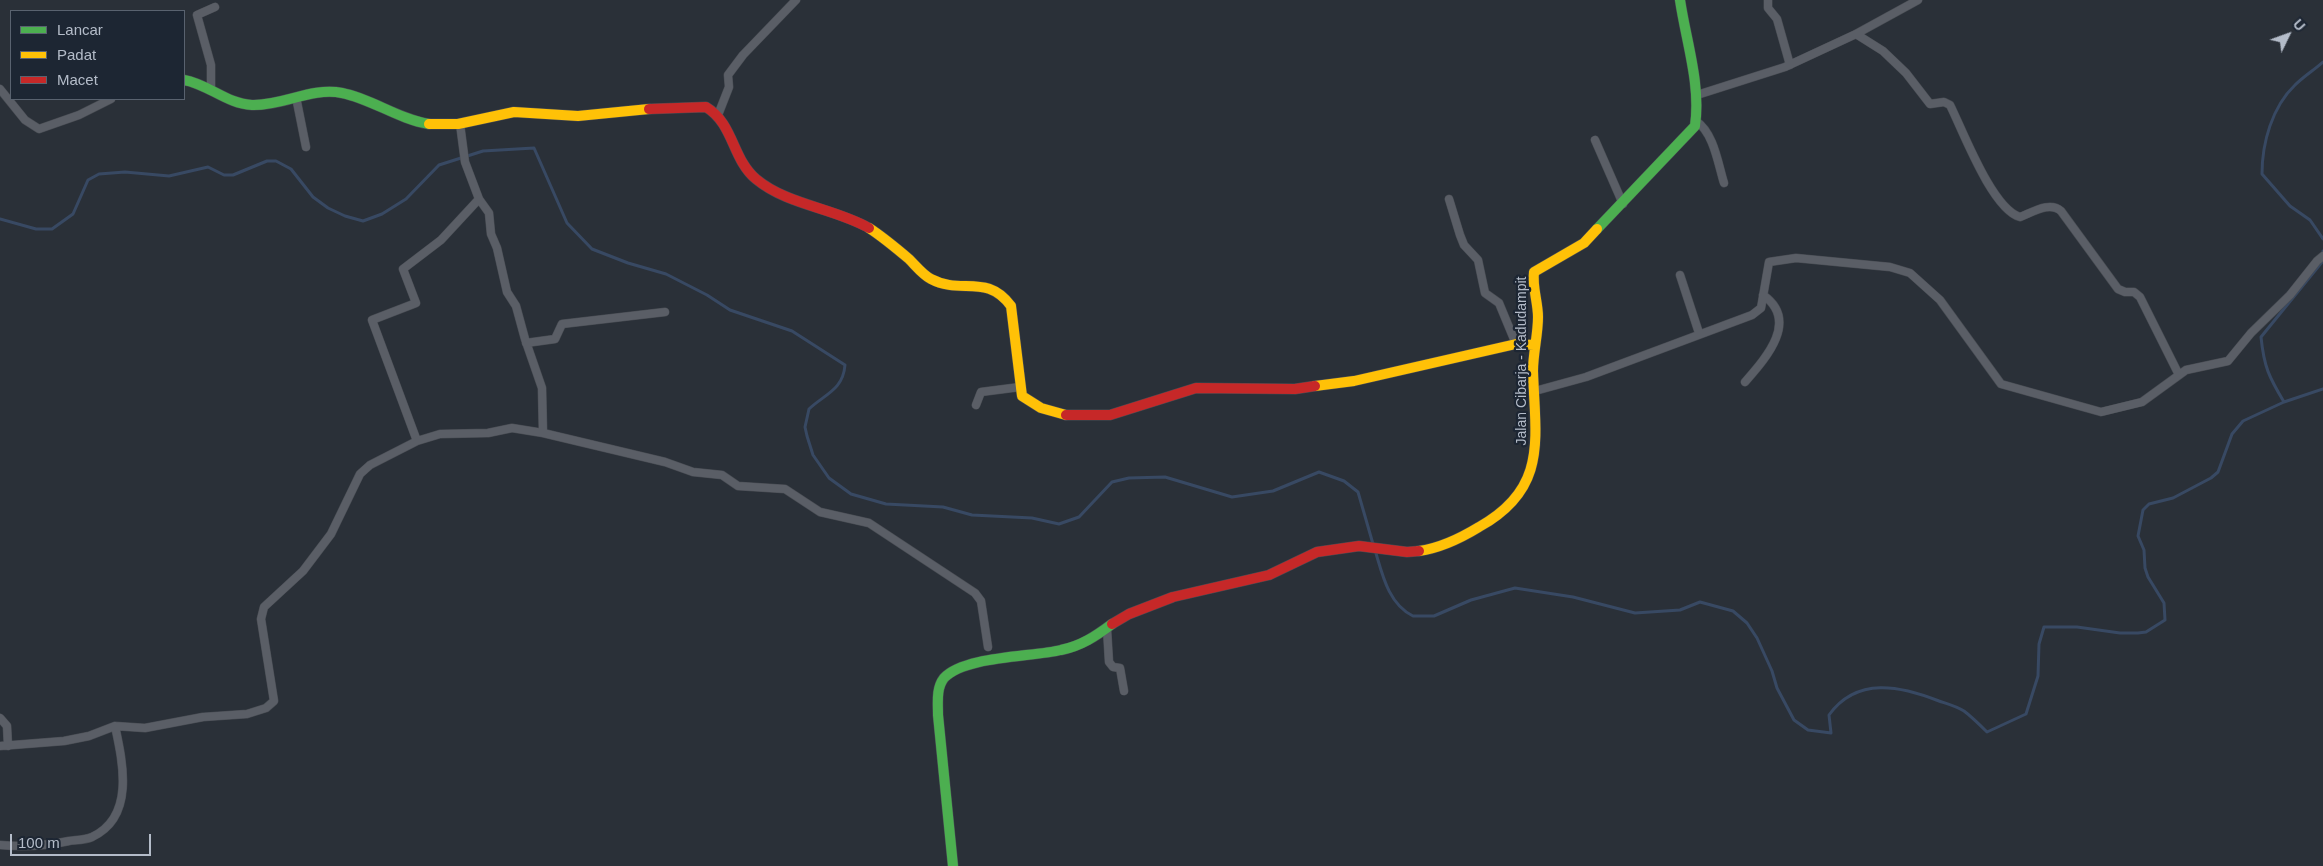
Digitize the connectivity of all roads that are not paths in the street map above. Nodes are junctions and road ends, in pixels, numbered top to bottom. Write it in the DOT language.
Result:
graph roads {
  1 [pos="796,0"];
  2 [pos="1680,0"];
  3 [pos="1768,0"];
  4 [pos="1918,0"];
  5 [pos="215,7"];
  6 [pos="1856,34"];
  7 [pos="1790,65"];
  8 [pos="185,80"];
  9 [pos="0,89"];
  10 [pos="211,89"];
  11 [pos="1697,95"];
  12 [pos="296,97"];
  13 [pos="109,100"];
  14 [pos="718,115"];
  15 [pos="1696,122"];
  16 [pos="460,124"];
  17 [pos="1595,140"];
  18 [pos="306,147"];
  19 [pos="1724,183"];
  20 [pos="479,199"];
  21 [pos="1449,199"];
  22 [pos="1623,204"];
  23 [pos="2323,256"];
  24 [pos="1680,275"];
  25 [pos="1762,295"];
  26 [pos="665,312"];
  27 [pos="1699,333"];
  28 [pos="526,343"];
  29 [pos="1516,344"];
  30 [pos="1534,345"];
  31 [pos="2179,375"];
  32 [pos="1745,382"];
  33 [pos="1020,387"];
  34 [pos="1535,391"];
  35 [pos="976,405"];
  36 [pos="543,433"];
  37 [pos="417,441"];
  38 [pos="1107,629"];
  39 [pos="988,647"];
  40 [pos="1124,691"];
  41 [pos="0,718"];
  42 [pos="115,726"];
  43 [pos="4,746"];
  44 [pos="0,845"];
  45 [pos="953,866"];
  1 -- 14 [label="street"];
  2 -- 11 [label="street"];
  3 -- 7 [label="street"];
  4 -- 6 [label="street"];
  5 -- 10 [label="street"];
  6 -- 7 [label="street"];
  6 -- 31 [label="street"];
  7 -- 11 [label="street"];
  8 -- 10 [label="street"];
  9 -- 13 [label="street"];
  10 -- 12 [label="street"];
  11 -- 15 [label="street"];
  12 -- 16 [label="street"];
  12 -- 18 [label="street"];
  14 -- 16 [label="street"];
  14 -- 33 [label="street"];
  15 -- 19 [label="street"];
  15 -- 22 [label="street, Jalan Cibarja - Kadudampit"];
  16 -- 20 [label="street"];
  17 -- 22 [label="street"];
  20 -- 28 [label="street"];
  20 -- 37 [label="street"];
  21 -- 29 [label="street"];
  22 -- 30 [label="street, Jalan Cibarja - Kadudampit"];
  23 -- 31 [label="street"];
  24 -- 27 [label="street"];
  25 -- 27 [label="street"];
  25 -- 31 [label="street"];
  25 -- 32 [label="street"];
  26 -- 28 [label="street"];
  27 -- 34 [label="street"];
  28 -- 36 [label="street"];
  29 -- 30 [label="street"];
  29 -- 33 [label="street"];
  30 -- 34 [label="street, Jalan Cibarja - Kadudampit"];
  33 -- 35 [label="street"];
  34 -- 38 [label="street, Jalan Cibarja - Kadudampit"];
  36 -- 37 [label="street"];
  36 -- 39 [label="street"];
  37 -- 42 [label="street"];
  38 -- 40 [label="street"];
  38 -- 45 [label="street, Jalan Cibarja - Kadudampit"];
  41 -- 43 [label="street"];
  42 -- 43 [label="street"];
  42 -- 44 [label="street"];
}
